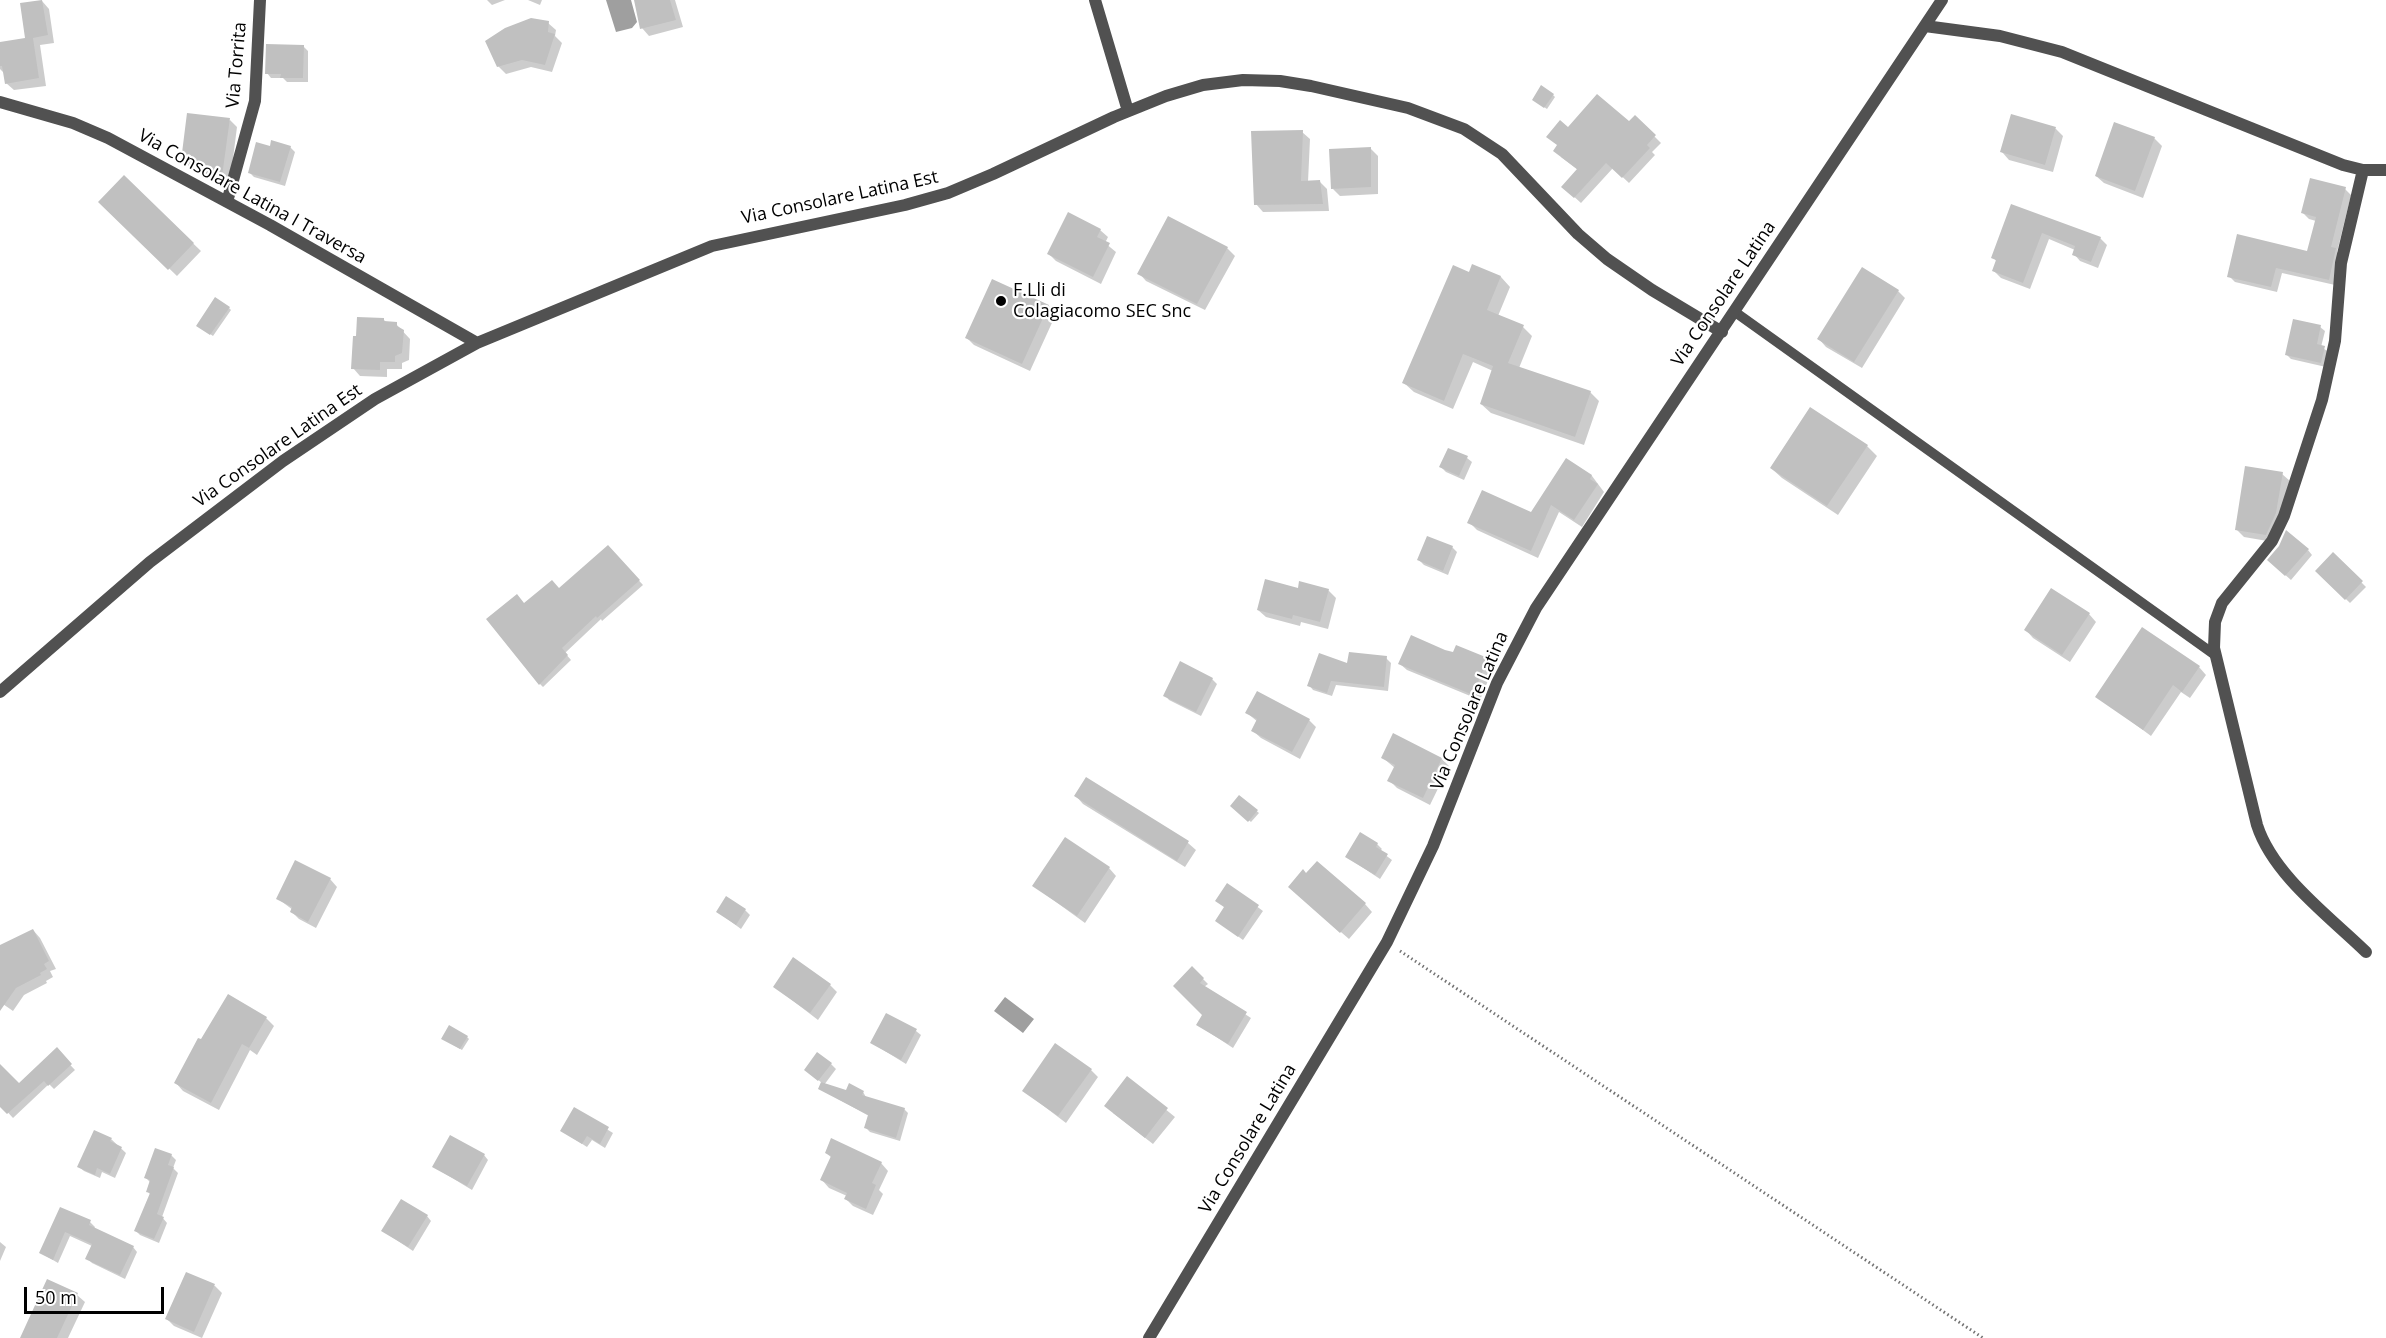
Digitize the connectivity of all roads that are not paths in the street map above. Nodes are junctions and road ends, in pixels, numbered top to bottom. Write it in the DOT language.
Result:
graph roads {
  1 [pos="260,0"];
  2 [pos="1095,0"];
  3 [pos="1942,0"];
  4 [pos="1925,26"];
  5 [pos="0,102"];
  6 [pos="1128,111"];
  7 [pos="2363,170"];
  8 [pos="2386,170"];
  9 [pos="226,202"];
  10 [pos="1735,312"];
  11 [pos="1722,332"];
  12 [pos="477,343"];
  13 [pos="2215,655"];
  14 [pos="0,692"];
  15 [pos="2366,952"];
  16 [pos="1149,1338"];
  1 -- 9 [label="street, Via Torrita"];
  2 -- 6 [label="street"];
  3 -- 4 [label="street, Via Consolare Latina"];
  4 -- 7 [label="street"];
  4 -- 10 [label="street, Via Consolare Latina"];
  5 -- 9 [label="street, Via Consolare Latina I Traversa"];
  6 -- 11 [label="street, Via Consolare Latina Est"];
  6 -- 12 [label="street, Via Consolare Latina Est"];
  7 -- 8 [label="street"];
  7 -- 13 [label="street"];
  9 -- 12 [label="street, Via Consolare Latina I Traversa"];
  10 -- 11 [label="street, Via Consolare Latina"];
  10 -- 13 [label="lane"];
  11 -- 16 [label="street, Via Consolare Latina"];
  12 -- 14 [label="street, Via Consolare Latina Est"];
  13 -- 15 [label="street"];
}
